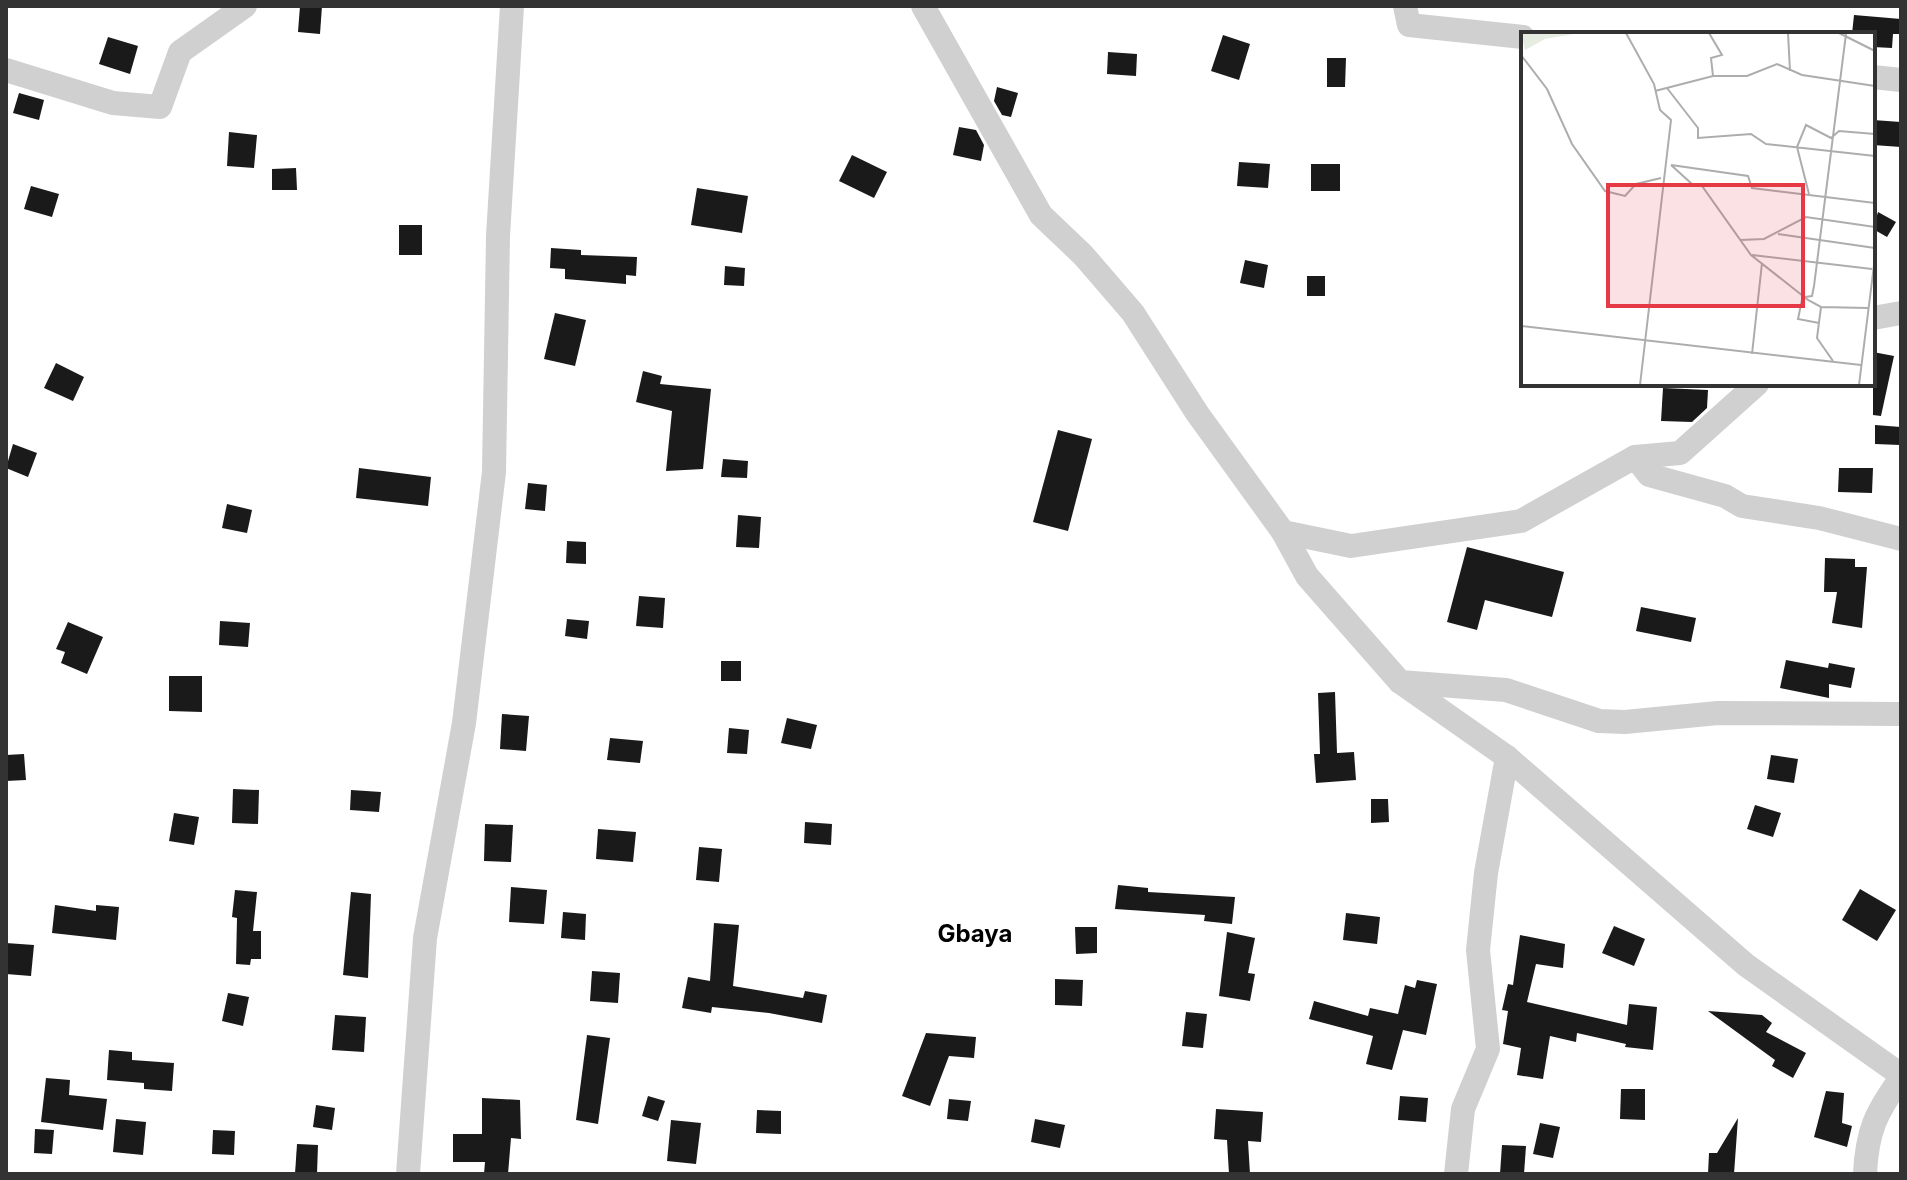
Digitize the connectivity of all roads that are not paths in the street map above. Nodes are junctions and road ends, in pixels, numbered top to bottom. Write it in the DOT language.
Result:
graph roads {
  1 [pos="245,6"];
  2 [pos="512,6"];
  3 [pos="923,6"];
  4 [pos="1405,6"];
  5 [pos="1521,37"];
  6 [pos="6,70"];
  7 [pos="1875,77"];
  8 [pos="1901,80"];
  9 [pos="1901,313"];
  10 [pos="1875,318"];
  11 [pos="1755,386"];
  12 [pos="1635,457"];
  13 [pos="1283,532"];
  14 [pos="1901,539"];
  15 [pos="1400,682"];
  16 [pos="1901,714"];
  17 [pos="1507,757"];
  18 [pos="1901,1076"];
  19 [pos="408,1174"];
  20 [pos="1456,1174"];
  21 [pos="1865,1174"];
  1 -- 6 [label="street"];
  2 -- 19 [label="street"];
  3 -- 13 [label="street"];
  4 -- 5 [label="street"];
  7 -- 8 [label="street"];
  9 -- 10 [label="street"];
  11 -- 12 [label="street"];
  12 -- 13 [label="street"];
  12 -- 14 [label="street"];
  13 -- 15 [label="street"];
  15 -- 16 [label="street"];
  15 -- 17 [label="street"];
  17 -- 18 [label="street"];
  17 -- 20 [label="street"];
  18 -- 21 [label="street"];
}
